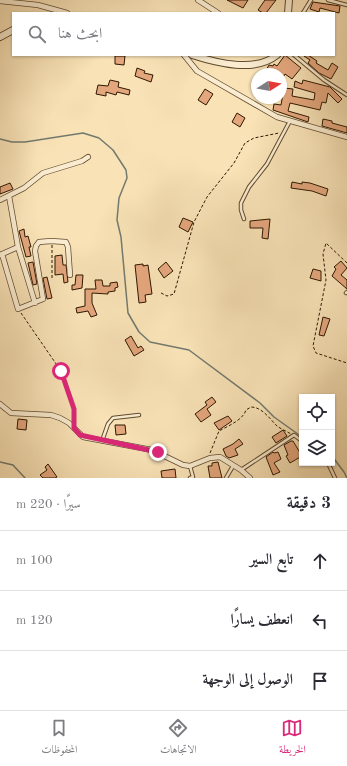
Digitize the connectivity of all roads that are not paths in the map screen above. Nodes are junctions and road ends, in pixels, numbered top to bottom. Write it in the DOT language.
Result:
graph roads {
  1 [pos="198,0"];
  2 [pos="290,0"];
  3 [pos="311,0"];
  4 [pos="328,0"];
  5 [pos="0,1"];
  6 [pos="347,5"];
  7 [pos="63,12"];
  8 [pos="216,12"];
  9 [pos="288,12"];
  10 [pos="304,12"];
  11 [pos="12,31"];
  12 [pos="0,37"];
  13 [pos="185,56"];
  14 [pos="196,56"];
  15 [pos="276,56"];
  16 [pos="295,56"];
  17 [pos="347,95"];
  18 [pos="290,120"];
  19 [pos="347,137"];
  20 [pos="88,157"];
  21 [pos="9,196"];
  22 [pos="0,200"];
  23 [pos="244,219"];
  24 [pos="18,247"];
  25 [pos="1,255"];
  26 [pos="70,275"];
  27 [pos="35,303"];
  28 [pos="0,404"];
  29 [pos="139,415"];
  30 [pos="299,439"];
  31 [pos="102,441"];
  32 [pos="190,466"];
  33 [pos="233,466"];
  34 [pos="330,466"];
  35 [pos="241,470"];
  36 [pos="190,478"];
  37 [pos="226,478"];
  38 [pos="250,478"];
  39 [pos="336,478"];
  1 -- 8 [label="street"];
  2 -- 9 [label="street"];
  3 -- 10 [label="lane"];
  4 -- 6 [label="lane"];
  5 -- 7 [label="street"];
  11 -- 12 [label="street"];
  13 -- 18 [label="street"];
  14 -- 15 [label="street"];
  16 -- 17 [label="lane"];
  18 -- 19 [label="street"];
  18 -- 23 [label="lane"];
  20 -- 21 [label="street"];
  21 -- 22 [label="street"];
  21 -- 24 [label="street"];
  24 -- 25 [label="street"];
  24 -- 27 [label="street"];
  25 -- 27 [label="street"];
  26 -- 27 [label="street"];
  28 -- 31 [label="street"];
  29 -- 31 [label="lane"];
  30 -- 35 [label="lane"];
  31 -- 32 [label="street"];
  32 -- 33 [label="street"];
  32 -- 36 [label="lane"];
  33 -- 35 [label="street"];
  33 -- 37 [label="lane"];
  34 -- 39 [label="lane"];
  35 -- 38 [label="street"];
}
